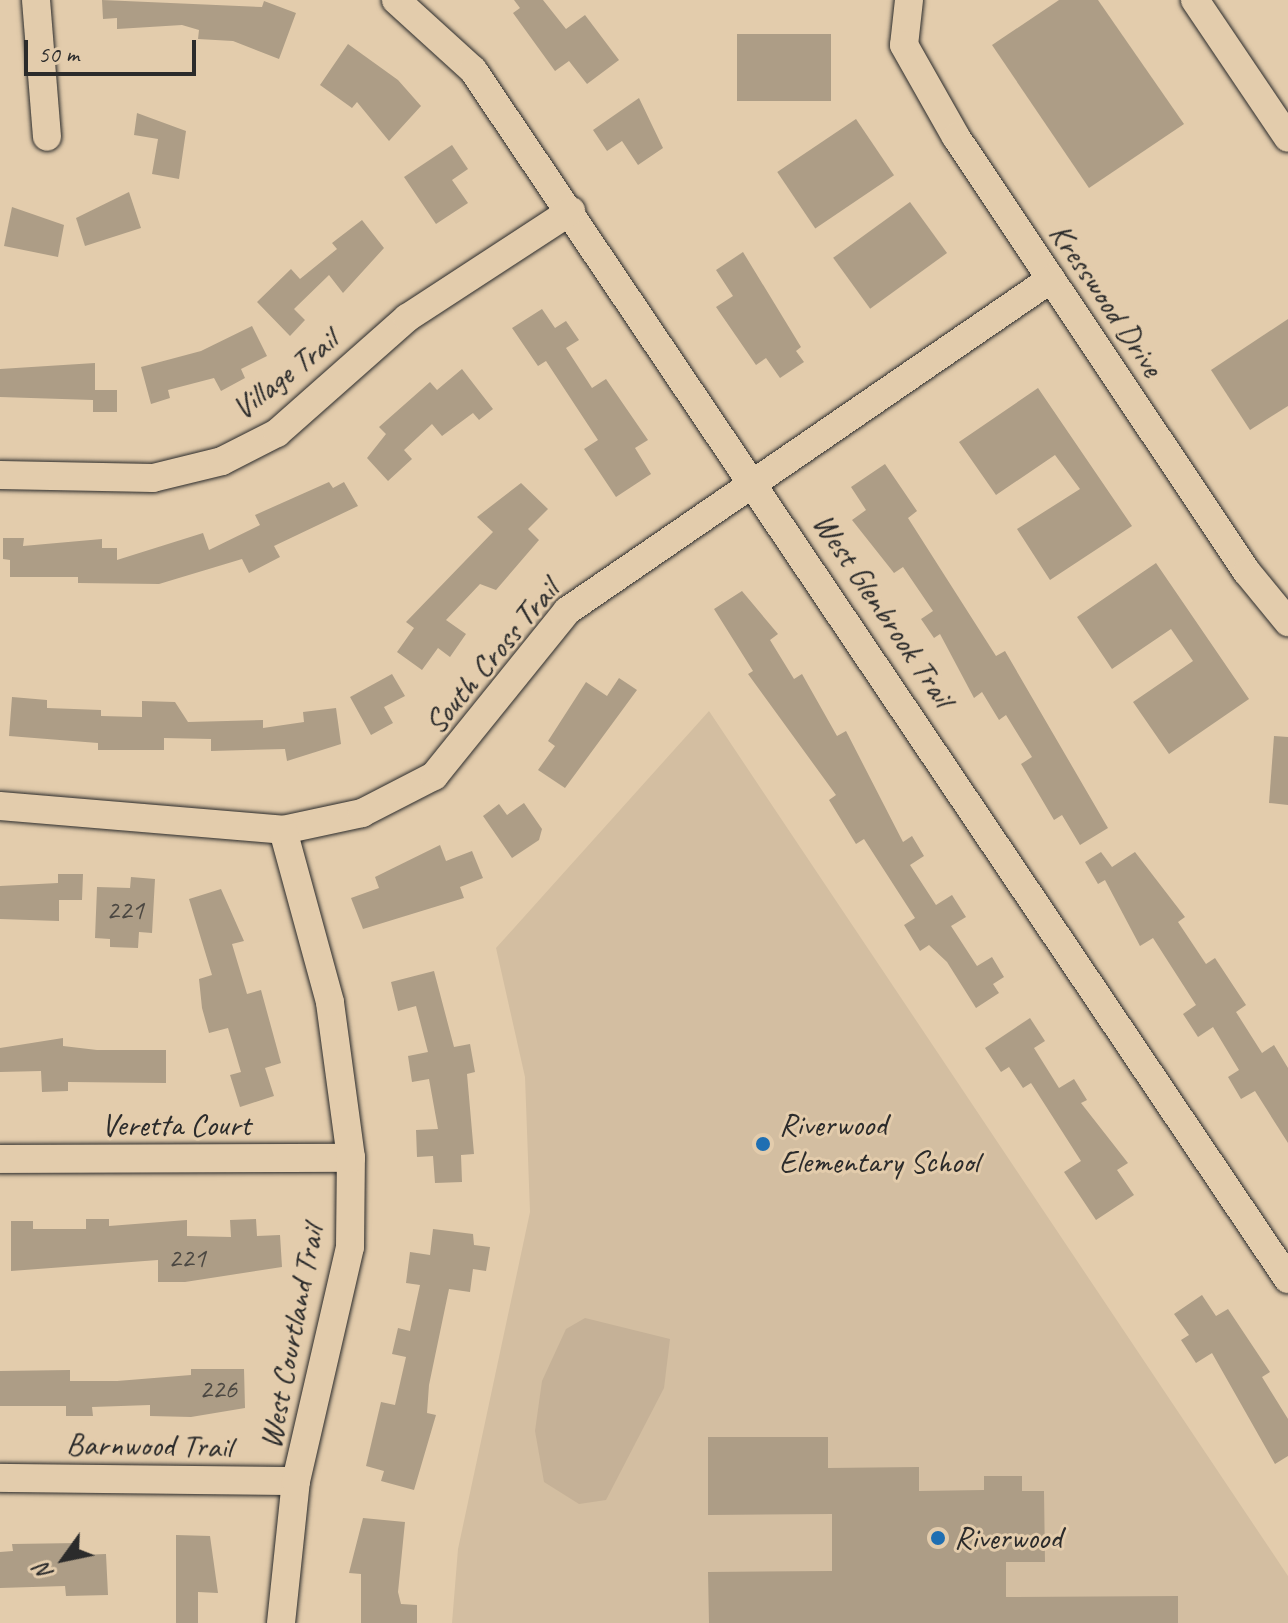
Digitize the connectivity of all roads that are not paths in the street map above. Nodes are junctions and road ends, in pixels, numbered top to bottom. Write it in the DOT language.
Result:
graph roads {
  1 [pos="36,0"];
  2 [pos="396,0"];
  3 [pos="909,0"];
  4 [pos="1195,0"];
  5 [pos="47,137"];
  6 [pos="1288,138"];
  7 [pos="571,211"];
  8 [pos="1051,279"];
  9 [pos="0,475"];
  10 [pos="755,480"];
  11 [pos="1288,622"];
  12 [pos="0,806"];
  13 [pos="283,830"];
  14 [pos="351,1158"];
  15 [pos="0,1159"];
  16 [pos="1288,1279"];
  17 [pos="0,1478"];
  18 [pos="296,1481"];
  19 [pos="281,1623"];
  1 -- 5 [label="street"];
  2 -- 7 [label="street, West Glenbrook Trail"];
  3 -- 8 [label="street, Kresswood Drive"];
  4 -- 6 [label="street"];
  7 -- 9 [label="street, Village Trail"];
  7 -- 10 [label="street, West Glenbrook Trail"];
  8 -- 10 [label="street, South Cross Trail"];
  8 -- 11 [label="street, Kresswood Drive"];
  10 -- 13 [label="street, South Cross Trail"];
  10 -- 16 [label="street, West Glenbrook Trail"];
  12 -- 13 [label="street, South Cross Trail"];
  13 -- 14 [label="street, West Courtland Trail"];
  14 -- 15 [label="street, Veretta Court"];
  14 -- 18 [label="street, West Courtland Trail"];
  17 -- 18 [label="street, Barnwood Trail"];
  18 -- 19 [label="street, West Courtland Trail"];
}
